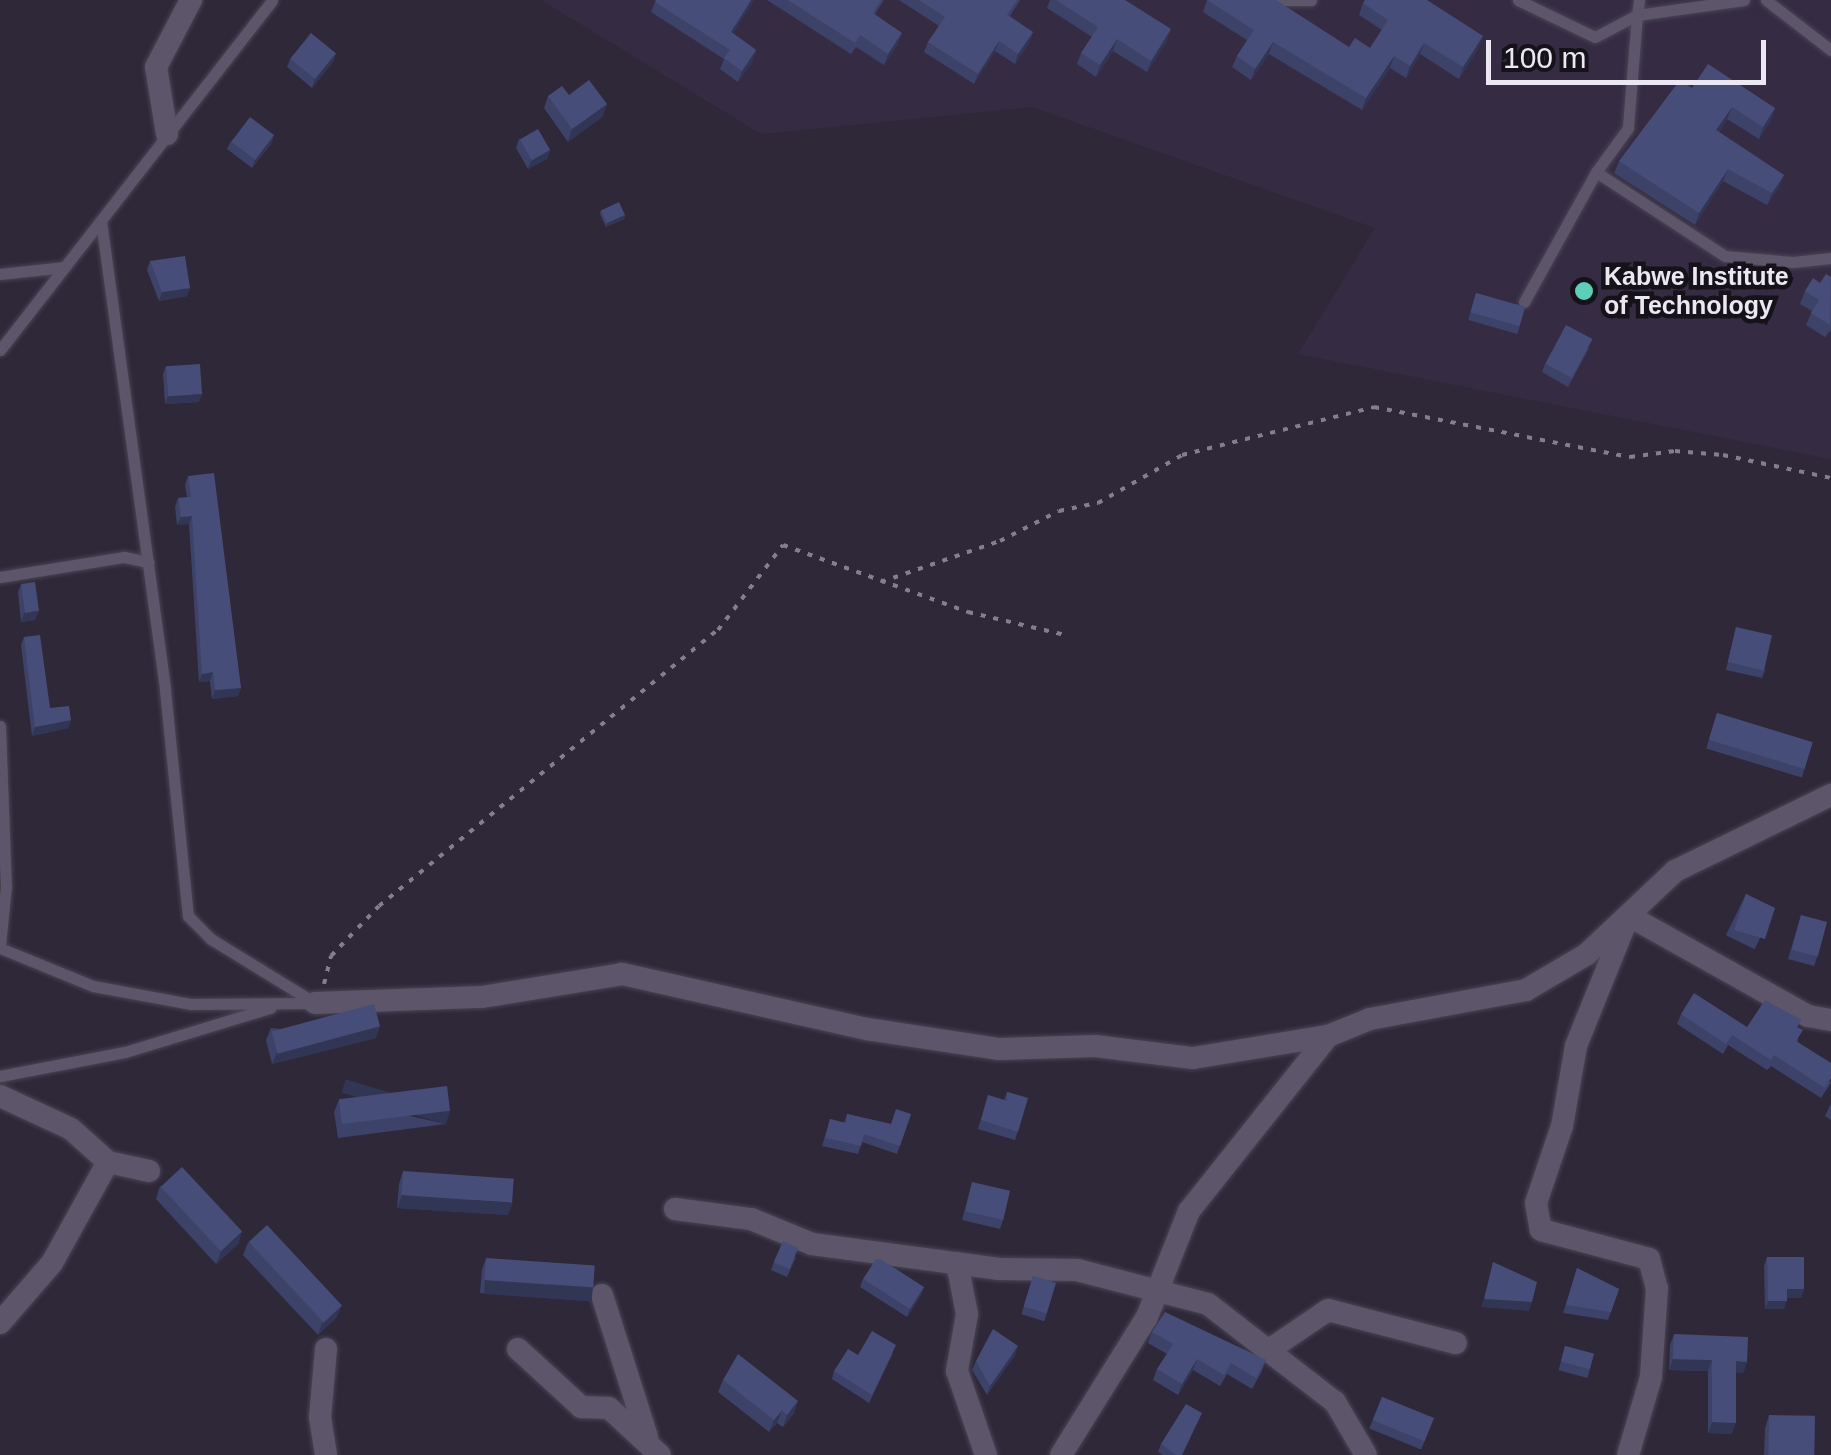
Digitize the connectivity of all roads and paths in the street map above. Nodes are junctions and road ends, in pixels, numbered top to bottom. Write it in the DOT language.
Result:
graph roads {
  1 [pos="191,0"];
  2 [pos="272,0"];
  3 [pos="1277,0"];
  4 [pos="1311,0"];
  5 [pos="1518,0"];
  6 [pos="1639,0"];
  7 [pos="1734,0"];
  8 [pos="1744,0"];
  9 [pos="1766,0"];
  10 [pos="1637,15"];
  11 [pos="1831,50"];
  12 [pos="167,134"];
  13 [pos="1596,172"];
  14 [pos="101,220"];
  15 [pos="1831,258"];
  16 [pos="65,267"];
  17 [pos="0,274"];
  18 [pos="1524,302"];
  19 [pos="0,350"];
  20 [pos="1831,478"];
  21 [pos="148,562"];
  22 [pos="0,577"];
  23 [pos="882,582"];
  24 [pos="1065,634"];
  25 [pos="0,726"];
  26 [pos="1831,795"];
  27 [pos="1628,920"];
  28 [pos="0,946"];
  29 [pos="320,1003"];
  30 [pos="284,1004"];
  31 [pos="1831,1020"];
  32 [pos="1328,1036"];
  33 [pos="0,1076"];
  34 [pos="0,1096"];
  35 [pos="108,1162"];
  36 [pos="149,1170"];
  37 [pos="675,1209"];
  38 [pos="957,1263"];
  39 [pos="1158,1292"];
  40 [pos="602,1295"];
  41 [pos="0,1322"];
  42 [pos="1456,1343"];
  43 [pos="326,1349"];
  44 [pos="518,1350"];
  45 [pos="1269,1350"];
  46 [pos="653,1446"];
  47 [pos="326,1455"];
  48 [pos="986,1455"];
  49 [pos="1061,1455"];
  50 [pos="1366,1455"];
  51 [pos="1628,1455"];
  1 -- 12 [label="street"];
  2 -- 12 [label="lane"];
  3 -- 4 [label="lane"];
  5 -- 10 [label="lane"];
  6 -- 10 [label="lane"];
  7 -- 8 [label="lane"];
  7 -- 10 [label="lane"];
  9 -- 11 [label="lane"];
  10 -- 13 [label="lane"];
  12 -- 14 [label="lane"];
  13 -- 15 [label="lane"];
  13 -- 18 [label="lane"];
  14 -- 16 [label="lane"];
  14 -- 21 [label="lane"];
  16 -- 17 [label="lane"];
  16 -- 19 [label="lane"];
  20 -- 23 [label="path"];
  21 -- 22 [label="lane"];
  21 -- 29 [label="lane"];
  23 -- 24 [label="path"];
  23 -- 29 [label="path"];
  25 -- 28 [label="lane"];
  26 -- 27 [label="street"];
  27 -- 31 [label="street"];
  27 -- 32 [label="street"];
  27 -- 51 [label="street"];
  28 -- 30 [label="lane"];
  29 -- 30 [label="lane"];
  29 -- 32 [label="street"];
  30 -- 33 [label="lane"];
  32 -- 39 [label="street"];
  34 -- 35 [label="street"];
  35 -- 36 [label="street"];
  35 -- 41 [label="street"];
  37 -- 38 [label="street"];
  38 -- 39 [label="street"];
  38 -- 48 [label="street"];
  39 -- 45 [label="street"];
  39 -- 49 [label="street"];
  40 -- 46 [label="street"];
  42 -- 45 [label="street"];
  43 -- 47 [label="street"];
  44 -- 46 [label="street"];
  45 -- 50 [label="street"];
}
